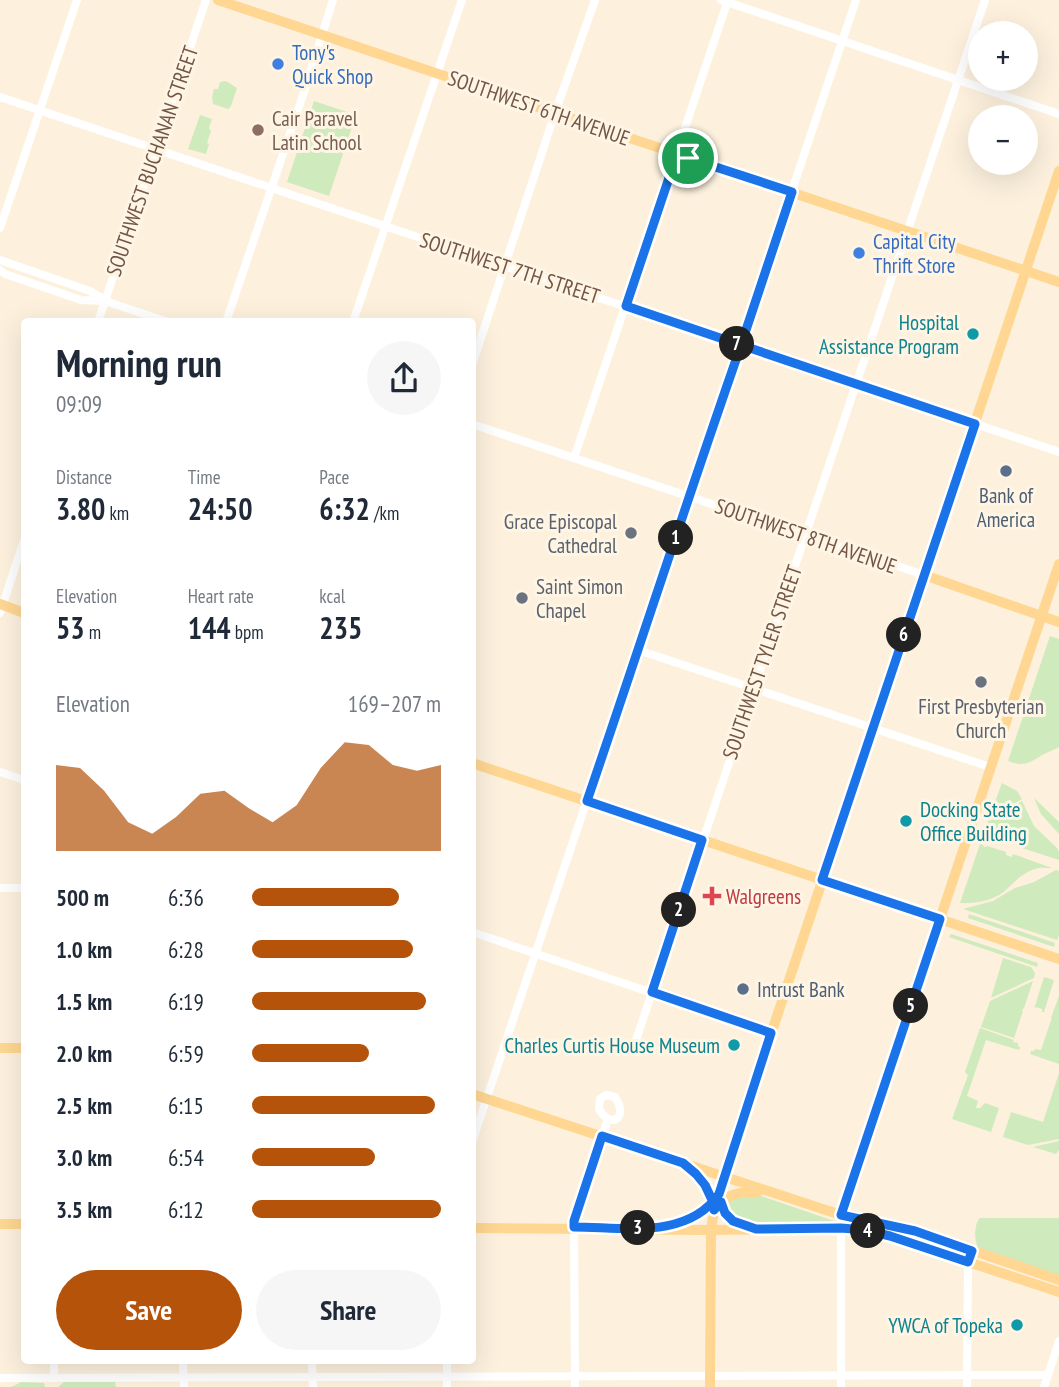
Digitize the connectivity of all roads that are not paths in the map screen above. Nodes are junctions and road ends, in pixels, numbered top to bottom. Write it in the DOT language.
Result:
graph roads {
  1 [pos="77,0"];
  2 [pos="206,0"];
  3 [pos="218,0"];
  4 [pos="334,0"];
  5 [pos="462,0"];
  6 [pos="595,0"];
  7 [pos="856,0"];
  8 [pos="985,0"];
  9 [pos="725,1"];
  10 [pos="322,35"];
  11 [pos="842,41"];
  12 [pos="437,74"];
  13 [pos="958,80"];
  14 [pos="0,97"];
  15 [pos="40,111"];
  16 [pos="555,113"];
  17 [pos="1059,114"];
  18 [pos="156,149"];
  19 [pos="677,154"];
  20 [pos="1059,171"];
  21 [pos="271,188"];
  22 [pos="792,192"];
  23 [pos="385,226"];
  24 [pos="0,228"];
  25 [pos="907,231"];
  26 [pos="0,260"];
  27 [pos="506,266"];
  28 [pos="0,270"];
  29 [pos="1026,271"];
  30 [pos="1059,282"];
  31 [pos="105,301"];
  32 [pos="626,306"];
  33 [pos="99,318"];
  34 [pos="156,318"];
  35 [pos="227,318"];
  36 [pos="354,318"];
  37 [pos="741,345"];
  38 [pos="476,353"];
  39 [pos="856,384"];
  40 [pos="975,424"];
  41 [pos="476,425"];
  42 [pos="1059,452"];
  43 [pos="574,458"];
  44 [pos="689,497"];
  45 [pos="805,536"];
  46 [pos="21,549"];
  47 [pos="1059,564"];
  48 [pos="924,575"];
  49 [pos="1,608"];
  50 [pos="21,612"];
  51 [pos="1041,616"];
  52 [pos="1059,622"];
  53 [pos="638,650"];
  54 [pos="753,689"];
  55 [pos="873,728"];
  56 [pos="476,764"];
  57 [pos="990,767"];
  58 [pos="0,772"];
  59 [pos="21,779"];
  60 [pos="587,801"];
  61 [pos="702,840"];
  62 [pos="822,880"];
  63 [pos="0,888"];
  64 [pos="21,888"];
  65 [pos="940,919"];
  66 [pos="476,933"];
  67 [pos="536,953"];
  68 [pos="1059,959"];
  69 [pos="652,992"];
  70 [pos="771,1033"];
  71 [pos="634,1046"];
  72 [pos="0,1048"];
  73 [pos="21,1048"];
  74 [pos="476,1095"];
  75 [pos="487,1098"];
  76 [pos="608,1119"];
  77 [pos="476,1130"];
  78 [pos="602,1136"];
  79 [pos="683,1163"];
  80 [pos="724,1176"];
  81 [pos="717,1202"];
  82 [pos="841,1215"];
  83 [pos="0,1224"];
  84 [pos="21,1224"];
  85 [pos="574,1227"];
  86 [pos="476,1228"];
  87 [pos="658,1228"];
  88 [pos="841,1228"];
  89 [pos="756,1229"];
  90 [pos="711,1230"];
  91 [pos="970,1256"];
  92 [pos="1059,1280"];
  93 [pos="1059,1292"];
  94 [pos="1059,1341"];
  95 [pos="54,1364"];
  96 [pos="183,1364"];
  97 [pos="312,1364"];
  98 [pos="447,1364"];
  99 [pos="967,1375"];
  100 [pos="1047,1375"];
  101 [pos="575,1376"];
  102 [pos="841,1376"];
  103 [pos="447,1377"];
  104 [pos="0,1378"];
  105 [pos="54,1378"];
  106 [pos="710,1381"];
  107 [pos="118,1382"];
  108 [pos="184,1382"];
  109 [pos="313,1382"];
  110 [pos="447,1387"];
  111 [pos="575,1387"];
  112 [pos="841,1387"];
  113 [pos="967,1387"];
  114 [pos="1044,1387"];
  1 -- 15 [label="street"];
  2 -- 18 [label="street, SOUTHWEST BUCHANAN STREET"];
  3 -- 10 [label="main road, SOUTHWEST 6TH AVENUE"];
  4 -- 10 [label="street"];
  5 -- 12 [label="street"];
  6 -- 16 [label="street"];
  7 -- 11 [label="street"];
  8 -- 13 [label="street, SOUTHWEST TYLER STREET"];
  9 -- 11 [label="street"];
  9 -- 19 [label="street"];
  10 -- 12 [label="main road, SOUTHWEST 6TH AVENUE"];
  10 -- 21 [label="street"];
  11 -- 13 [label="street"];
  11 -- 22 [label="street"];
  12 -- 16 [label="main road, SOUTHWEST 6TH AVENUE"];
  12 -- 23 [label="street"];
  13 -- 17 [label="street"];
  13 -- 25 [label="street, SOUTHWEST TYLER STREET"];
  14 -- 15 [label="street, SOUTHWEST 7TH STREET"];
  15 -- 18 [label="street, SOUTHWEST 7TH STREET"];
  15 -- 24 [label="street"];
  16 -- 19 [label="main road, SOUTHWEST 6TH AVENUE"];
  16 -- 27 [label="street"];
  18 -- 21 [label="street, SOUTHWEST 7TH STREET"];
  18 -- 31 [label="street, SOUTHWEST BUCHANAN STREET"];
  19 -- 22 [label="main road, SOUTHWEST 6TH AVENUE"];
  19 -- 32 [label="street"];
  20 -- 29 [label="main road"];
  21 -- 23 [label="street, SOUTHWEST 7TH STREET"];
  21 -- 35 [label="street"];
  22 -- 25 [label="main road, SOUTHWEST 6TH AVENUE"];
  22 -- 37 [label="street"];
  23 -- 27 [label="street, SOUTHWEST 7TH STREET"];
  23 -- 36 [label="street"];
  25 -- 29 [label="main road, SOUTHWEST 6TH AVENUE"];
  25 -- 39 [label="street, SOUTHWEST TYLER STREET"];
  26 -- 31 [label="street"];
  27 -- 32 [label="street, SOUTHWEST 7TH STREET"];
  27 -- 38 [label="street"];
  28 -- 31 [label="street"];
  29 -- 30 [label="main road, SOUTHWEST 6TH AVENUE"];
  29 -- 40 [label="main road"];
  31 -- 33 [label="street, SOUTHWEST BUCHANAN STREET"];
  31 -- 34 [label="street"];
  32 -- 37 [label="street, SOUTHWEST 7TH STREET"];
  32 -- 43 [label="street"];
  37 -- 39 [label="street, SOUTHWEST 7TH STREET"];
  37 -- 44 [label="street"];
  39 -- 40 [label="street, SOUTHWEST 7TH STREET"];
  39 -- 45 [label="street, SOUTHWEST TYLER STREET"];
  40 -- 42 [label="street, SOUTHWEST 7TH STREET"];
  40 -- 48 [label="main road"];
  41 -- 43 [label="street, SOUTHWEST 8TH AVENUE"];
  43 -- 44 [label="street, SOUTHWEST 8TH AVENUE"];
  44 -- 45 [label="street, SOUTHWEST 8TH AVENUE"];
  44 -- 53 [label="street"];
  45 -- 48 [label="street, SOUTHWEST 8TH AVENUE"];
  45 -- 54 [label="street, SOUTHWEST TYLER STREET"];
  46 -- 49 [label="street"];
  47 -- 51 [label="main road"];
  48 -- 51 [label="main road, SOUTHWEST 8TH AVENUE"];
  48 -- 55 [label="main road"];
  49 -- 50 [label="main road"];
  51 -- 52 [label="main road, SOUTHWEST 8TH AVENUE"];
  51 -- 57 [label="main road"];
  53 -- 54 [label="street"];
  53 -- 60 [label="street"];
  54 -- 55 [label="street"];
  54 -- 61 [label="street, SOUTHWEST TYLER STREET"];
  55 -- 57 [label="street"];
  55 -- 62 [label="main road"];
  56 -- 60 [label="main road"];
  57 -- 65 [label="main road"];
  58 -- 59 [label="street"];
  60 -- 61 [label="main road"];
  60 -- 67 [label="street"];
  61 -- 62 [label="main road"];
  61 -- 69 [label="street, SOUTHWEST TYLER STREET"];
  62 -- 65 [label="main road"];
  62 -- 70 [label="main road"];
  63 -- 64 [label="street"];
  65 -- 68 [label="main road"];
  65 -- 82 [label="street"];
  66 -- 67 [label="street"];
  67 -- 69 [label="street"];
  67 -- 75 [label="street"];
  69 -- 70 [label="street"];
  69 -- 71 [label="street, SOUTHWEST TYLER STREET"];
  70 -- 80 [label="main road"];
  72 -- 73 [label="main road"];
  74 -- 75 [label="main road"];
  75 -- 77 [label="street"];
  75 -- 78 [label="main road"];
  76 -- 78 [label="street"];
  78 -- 79 [label="main road"];
  78 -- 85 [label="street"];
  79 -- 80 [label="main road"];
  79 -- 81 [label="main road"];
  80 -- 81 [label="main road"];
  80 -- 82 [label="main road"];
  81 -- 82 [label="main road"];
  81 -- 87 [label="main road"];
  81 -- 89 [label="main road"];
  81 -- 90 [label="main road"];
  82 -- 88 [label="street"];
  82 -- 91 [label="main road"];
  83 -- 84 [label="main road"];
  85 -- 86 [label="main road"];
  85 -- 87 [label="main road"];
  85 -- 101 [label="street"];
  87 -- 90 [label="main road"];
  88 -- 89 [label="main road"];
  88 -- 91 [label="main road"];
  88 -- 102 [label="street"];
  89 -- 90 [label="main road"];
  90 -- 106 [label="main road"];
  91 -- 92 [label="main road"];
  91 -- 93 [label="main road"];
  91 -- 99 [label="street"];
  94 -- 100 [label="street"];
  95 -- 105 [label="street"];
  96 -- 108 [label="street"];
  97 -- 109 [label="street"];
  98 -- 103 [label="street"];
  99 -- 100 [label="street"];
  99 -- 102 [label="street"];
  99 -- 113 [label="street"];
  100 -- 114 [label="street"];
  101 -- 103 [label="street"];
  101 -- 106 [label="street"];
  101 -- 111 [label="street"];
  102 -- 106 [label="street"];
  102 -- 112 [label="street"];
  103 -- 109 [label="street"];
  103 -- 110 [label="street"];
  104 -- 105 [label="street"];
  105 -- 107 [label="street"];
  107 -- 108 [label="street"];
  108 -- 109 [label="street"];
}
